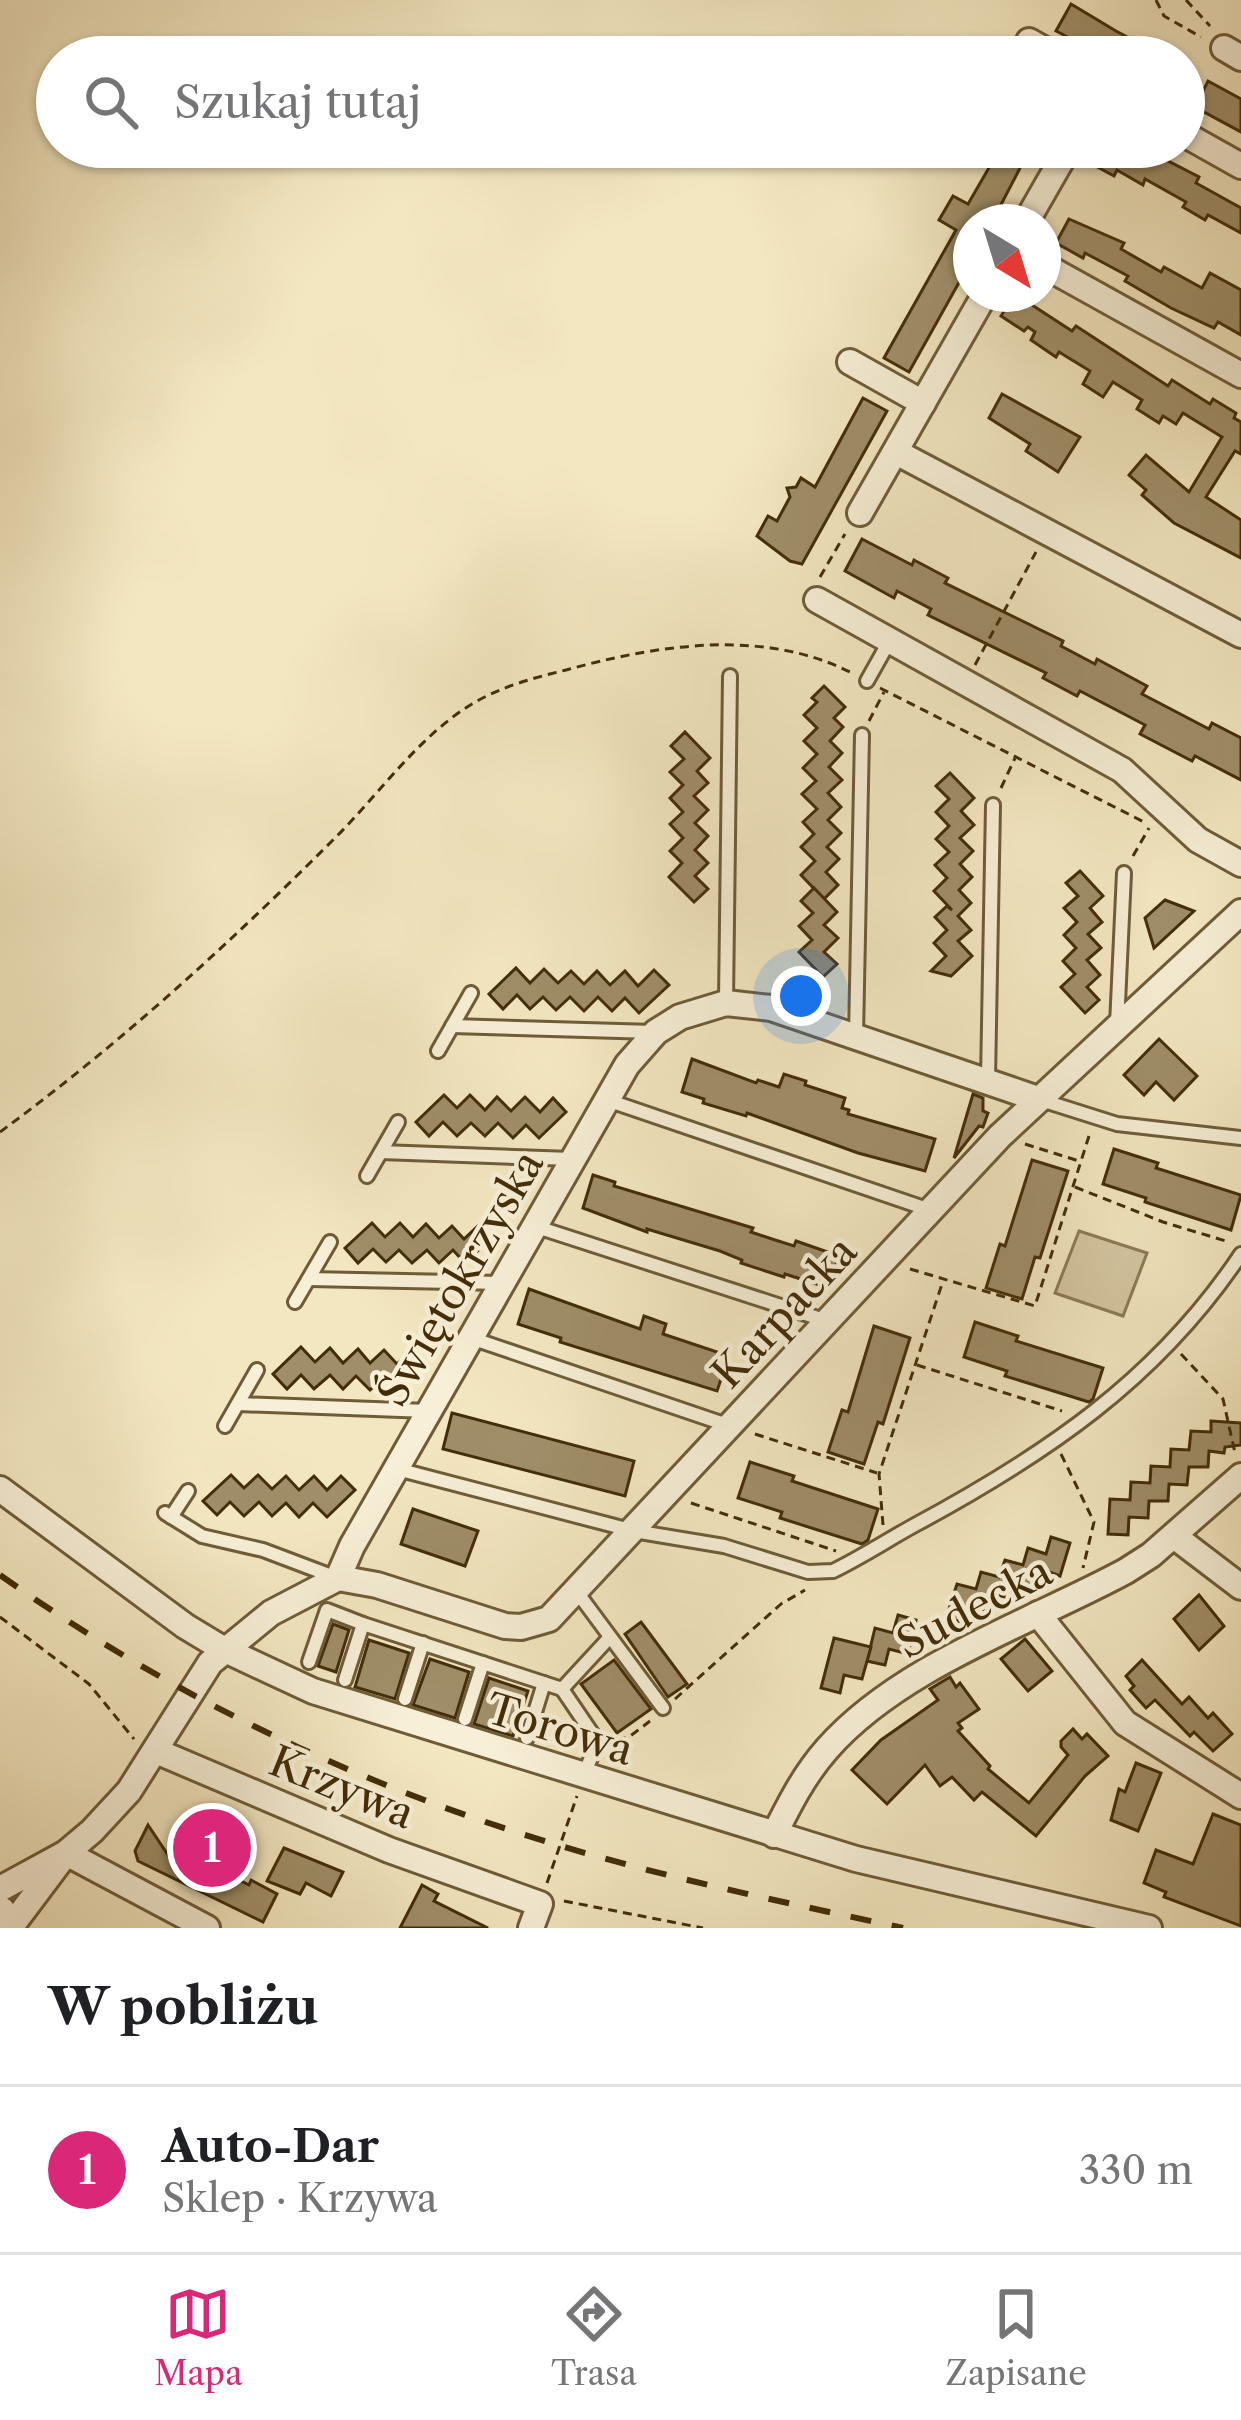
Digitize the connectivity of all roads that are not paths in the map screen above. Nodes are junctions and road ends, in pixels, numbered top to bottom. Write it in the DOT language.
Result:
graph roads {
  1 [pos="1205,146"];
  2 [pos="1241,166"];
  3 [pos="1057,168"];
  4 [pos="1036,204"];
  5 [pos="1061,275"];
  6 [pos="975,312"];
  7 [pos="850,362"];
  8 [pos="1241,375"];
  9 [pos="923,403"];
  10 [pos="896,452"];
  11 [pos="860,512"];
  12 [pos="817,599"];
  13 [pos="1241,635"];
  14 [pos="890,640"];
  15 [pos="730,676"];
  16 [pos="867,681"];
  17 [pos="862,734"];
  18 [pos="993,805"];
  19 [pos="1241,864"];
  20 [pos="1124,873"];
  21 [pos="1241,912"];
  22 [pos="471,993"];
  23 [pos="726,1003"];
  24 [pos="452,1026"];
  25 [pos="1117,1026"];
  26 [pos="656,1032"];
  27 [pos="856,1036"];
  28 [pos="438,1051"];
  29 [pos="988,1079"];
  30 [pos="1038,1099"];
  31 [pos="607,1100"];
  32 [pos="398,1122"];
  33 [pos="1241,1138"];
  34 [pos="381,1152"];
  35 [pos="572,1159"];
  36 [pos="367,1177"];
  37 [pos="931,1211"];
  38 [pos="534,1226"];
  39 [pos="330,1242"];
  40 [pos="1241,1250"];
  41 [pos="308,1279"];
  42 [pos="502,1283"];
  43 [pos="296,1302"];
  44 [pos="828,1322"];
  45 [pos="471,1338"];
  46 [pos="257,1370"];
  47 [pos="238,1404"];
  48 [pos="429,1411"];
  49 [pos="225,1426"];
  50 [pos="731,1427"];
  51 [pos="396,1469"];
  52 [pos="1241,1476"];
  53 [pos="0,1489"];
  54 [pos="188,1491"];
  55 [pos="634,1531"];
  56 [pos="1174,1536"];
  57 [pos="338,1578"];
  58 [pos="1241,1587"];
  59 [pos="577,1592"];
  60 [pos="1038,1614"];
  61 [pos="363,1624"];
  62 [pos="610,1637"];
  63 [pos="423,1643"];
  64 [pos="223,1649"];
  65 [pos="309,1661"];
  66 [pos="483,1663"];
  67 [pos="345,1680"];
  68 [pos="544,1683"];
  69 [pos="562,1688"];
  70 [pos="405,1699"];
  71 [pos="663,1708"];
  72 [pos="465,1719"];
  73 [pos="527,1738"];
  74 [pos="157,1751"];
  75 [pos="583,1777"];
  76 [pos="1241,1796"];
  77 [pos="774,1835"];
  78 [pos="66,1853"];
  79 [pos="0,1889"];
  80 [pos="0,1912"];
  81 [pos="536,1916"];
  82 [pos="9,1928"];
  83 [pos="208,1928"];
  84 [pos="1149,1928"];
  1 -- 2 [label="street"];
  3 -- 4 [label="street"];
  5 -- 8 [label="street"];
  6 -- 9 [label="street"];
  7 -- 9 [label="street"];
  9 -- 10 [label="street"];
  10 -- 11 [label="street"];
  10 -- 13 [label="street"];
  12 -- 14 [label="street"];
  14 -- 16 [label="lane"];
  14 -- 19 [label="street"];
  15 -- 23 [label="lane"];
  17 -- 27 [label="lane"];
  18 -- 29 [label="lane"];
  20 -- 25 [label="lane"];
  21 -- 25 [label="street, Karpacka"];
  22 -- 24 [label="lane"];
  23 -- 26 [label="street, Świętokrzyska"];
  23 -- 27 [label="street, Świętokrzyska"];
  24 -- 26 [label="lane"];
  24 -- 28 [label="lane"];
  25 -- 30 [label="street, Karpacka"];
  26 -- 31 [label="street, Świętokrzyska"];
  27 -- 29 [label="street, Świętokrzyska"];
  29 -- 30 [label="street, Świętokrzyska"];
  30 -- 33 [label="lane"];
  30 -- 37 [label="street, Karpacka"];
  31 -- 35 [label="street, Świętokrzyska"];
  31 -- 37 [label="lane"];
  32 -- 34 [label="lane"];
  34 -- 35 [label="lane"];
  34 -- 36 [label="lane"];
  35 -- 38 [label="street, Świętokrzyska"];
  37 -- 44 [label="street, Karpacka"];
  38 -- 42 [label="street, Świętokrzyska"];
  38 -- 44 [label="lane"];
  39 -- 41 [label="lane"];
  40 -- 55 [label="lane"];
  41 -- 42 [label="lane"];
  41 -- 43 [label="lane"];
  42 -- 45 [label="street, Świętokrzyska"];
  44 -- 50 [label="street, Karpacka"];
  45 -- 48 [label="street, Świętokrzyska"];
  45 -- 50 [label="lane"];
  46 -- 47 [label="lane"];
  47 -- 48 [label="lane"];
  47 -- 49 [label="lane"];
  48 -- 51 [label="street, Świętokrzyska"];
  50 -- 55 [label="street, Karpacka"];
  51 -- 55 [label="lane"];
  51 -- 57 [label="street, Świętokrzyska"];
  52 -- 56 [label="street, Sudecka"];
  53 -- 64 [label="street, Torowa"];
  54 -- 57 [label="lane"];
  55 -- 59 [label="street, Karpacka"];
  56 -- 58 [label="street"];
  56 -- 60 [label="street, Sudecka"];
  57 -- 59 [label="street, Karpacka"];
  57 -- 64 [label="street"];
  59 -- 62 [label="lane"];
  60 -- 76 [label="street"];
  60 -- 77 [label="street, Sudecka"];
  61 -- 63 [label="lane"];
  61 -- 65 [label="lane"];
  61 -- 67 [label="lane"];
  62 -- 69 [label="lane"];
  62 -- 71 [label="lane"];
  63 -- 66 [label="lane"];
  63 -- 70 [label="lane"];
  64 -- 74 [label="street"];
  64 -- 75 [label="street, Torowa"];
  66 -- 68 [label="lane"];
  66 -- 72 [label="lane"];
  68 -- 69 [label="lane"];
  68 -- 73 [label="lane"];
  69 -- 75 [label="lane"];
  74 -- 78 [label="street"];
  74 -- 81 [label="street, Krzywa"];
  75 -- 77 [label="street, Torowa"];
  77 -- 84 [label="street, Torowa"];
  78 -- 79 [label="street"];
  78 -- 82 [label="street"];
  78 -- 83 [label="street"];
  80 -- 82 [label="street"];
}
